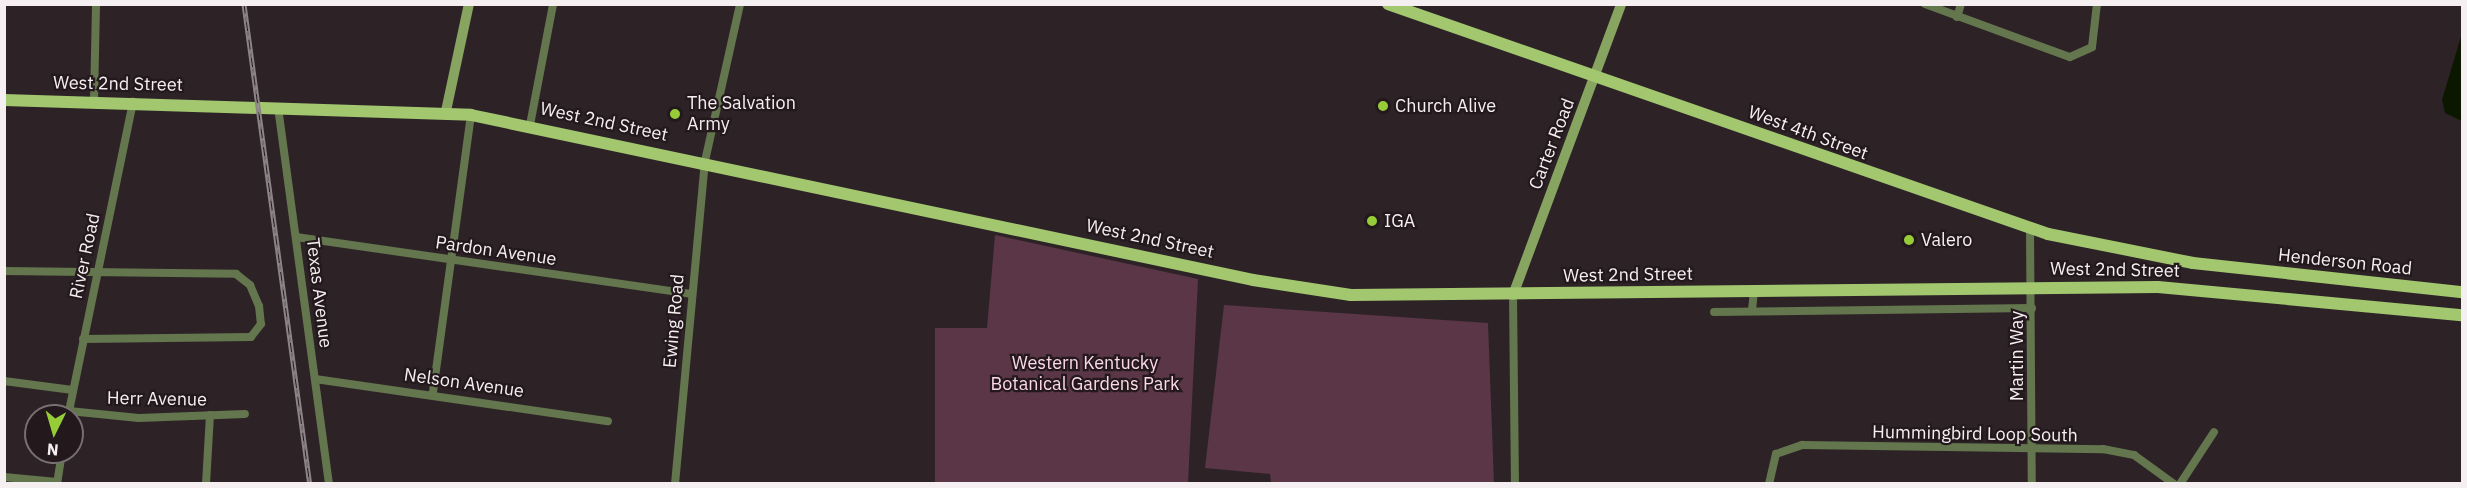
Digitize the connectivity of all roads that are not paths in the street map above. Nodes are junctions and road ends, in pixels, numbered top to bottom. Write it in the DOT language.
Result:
graph roads {
  1 [pos="96,4"];
  2 [pos="469,4"];
  3 [pos="553,4"];
  4 [pos="740,4"];
  5 [pos="1388,4"];
  6 [pos="1621,4"];
  7 [pos="1925,4"];
  8 [pos="1961,4"];
  9 [pos="2097,4"];
  10 [pos="1957,17"];
  11 [pos="1595,76"];
  12 [pos="4,100"];
  13 [pos="94,101"];
  14 [pos="133,102"];
  15 [pos="278,106"];
  16 [pos="446,111"];
  17 [pos="471,115"];
  18 [pos="530,125"];
  19 [pos="705,161"];
  20 [pos="2030,229"];
  21 [pos="296,237"];
  22 [pos="453,260"];
  23 [pos="2224,267"];
  24 [pos="4,271"];
  25 [pos="97,272"];
  26 [pos="2031,287"];
  27 [pos="1754,292"];
  28 [pos="2463,292"];
  29 [pos="691,294"];
  30 [pos="1513,295"];
  31 [pos="2032,308"];
  32 [pos="1752,310"];
  33 [pos="1714,312"];
  34 [pos="2463,315"];
  35 [pos="83,339"];
  36 [pos="315,379"];
  37 [pos="4,381"];
  38 [pos="72,390"];
  39 [pos="433,392"];
  40 [pos="70,404"];
  41 [pos="245,414"];
  42 [pos="84,415"];
  43 [pos="210,415"];
  44 [pos="608,421"];
  45 [pos="2214,432"];
  46 [pos="2033,451"];
  47 [pos="60,464"];
  48 [pos="4,477"];
  49 [pos="57,483"];
  50 [pos="206,483"];
  51 [pos="329,483"];
  52 [pos="675,483"];
  53 [pos="1515,483"];
  54 [pos="1769,483"];
  55 [pos="2032,483"];
  56 [pos="2174,483"];
  57 [pos="2180,483"];
  1 -- 13 [label="street"];
  2 -- 16 [label="main road"];
  3 -- 18 [label="street"];
  4 -- 19 [label="street, Ewing Road"];
  5 -- 11 [label="main road, West 4th Street"];
  6 -- 11 [label="main road, Carter Road"];
  7 -- 10 [label="street"];
  8 -- 10 [label="street"];
  9 -- 10 [label="street"];
  11 -- 20 [label="main road, West 4th Street"];
  11 -- 30 [label="main road, Carter Road"];
  12 -- 13 [label="main road, West 2nd Street"];
  13 -- 14 [label="main road, West 2nd Street"];
  14 -- 15 [label="main road, West 2nd Street"];
  14 -- 25 [label="street, River Road"];
  15 -- 16 [label="main road, West 2nd Street"];
  15 -- 21 [label="street, Texas Avenue"];
  16 -- 17 [label="main road, West 2nd Street"];
  17 -- 18 [label="main road, West 2nd Street"];
  17 -- 22 [label="street"];
  18 -- 19 [label="main road, West 2nd Street"];
  19 -- 29 [label="street, Ewing Road"];
  19 -- 30 [label="main road, West 2nd Street"];
  20 -- 23 [label="main road, West 4th Street"];
  20 -- 26 [label="street, Martin Way"];
  21 -- 22 [label="street, Pardon Avenue"];
  21 -- 36 [label="street, Texas Avenue"];
  22 -- 29 [label="street, Pardon Avenue"];
  22 -- 39 [label="street"];
  23 -- 28 [label="main road, Henderson Road"];
  24 -- 25 [label="street"];
  25 -- 35 [label="street, River Road"];
  25 -- 35 [label="street"];
  26 -- 27 [label="main road, West 2nd Street"];
  26 -- 31 [label="street, Martin Way"];
  26 -- 34 [label="main road, West 2nd Street"];
  27 -- 30 [label="main road, West 2nd Street"];
  27 -- 32 [label="street"];
  29 -- 52 [label="street, Ewing Road"];
  30 -- 53 [label="street"];
  31 -- 32 [label="street"];
  31 -- 46 [label="street, Martin Way"];
  32 -- 33 [label="street"];
  35 -- 38 [label="street, River Road"];
  36 -- 39 [label="street, Nelson Avenue"];
  36 -- 51 [label="street, Texas Avenue"];
  37 -- 38 [label="street"];
  38 -- 40 [label="street, River Road"];
  39 -- 44 [label="street, Nelson Avenue"];
  41 -- 43 [label="street, Herr Avenue"];
  42 -- 43 [label="street, Herr Avenue"];
  43 -- 50 [label="street"];
  45 -- 57 [label="street"];
  46 -- 54 [label="street, Hummingbird Loop South"];
  46 -- 55 [label="street, Martin Way"];
  46 -- 56 [label="street, Hummingbird Loop South"];
  47 -- 49 [label="street"];
  48 -- 49 [label="street"];
}
